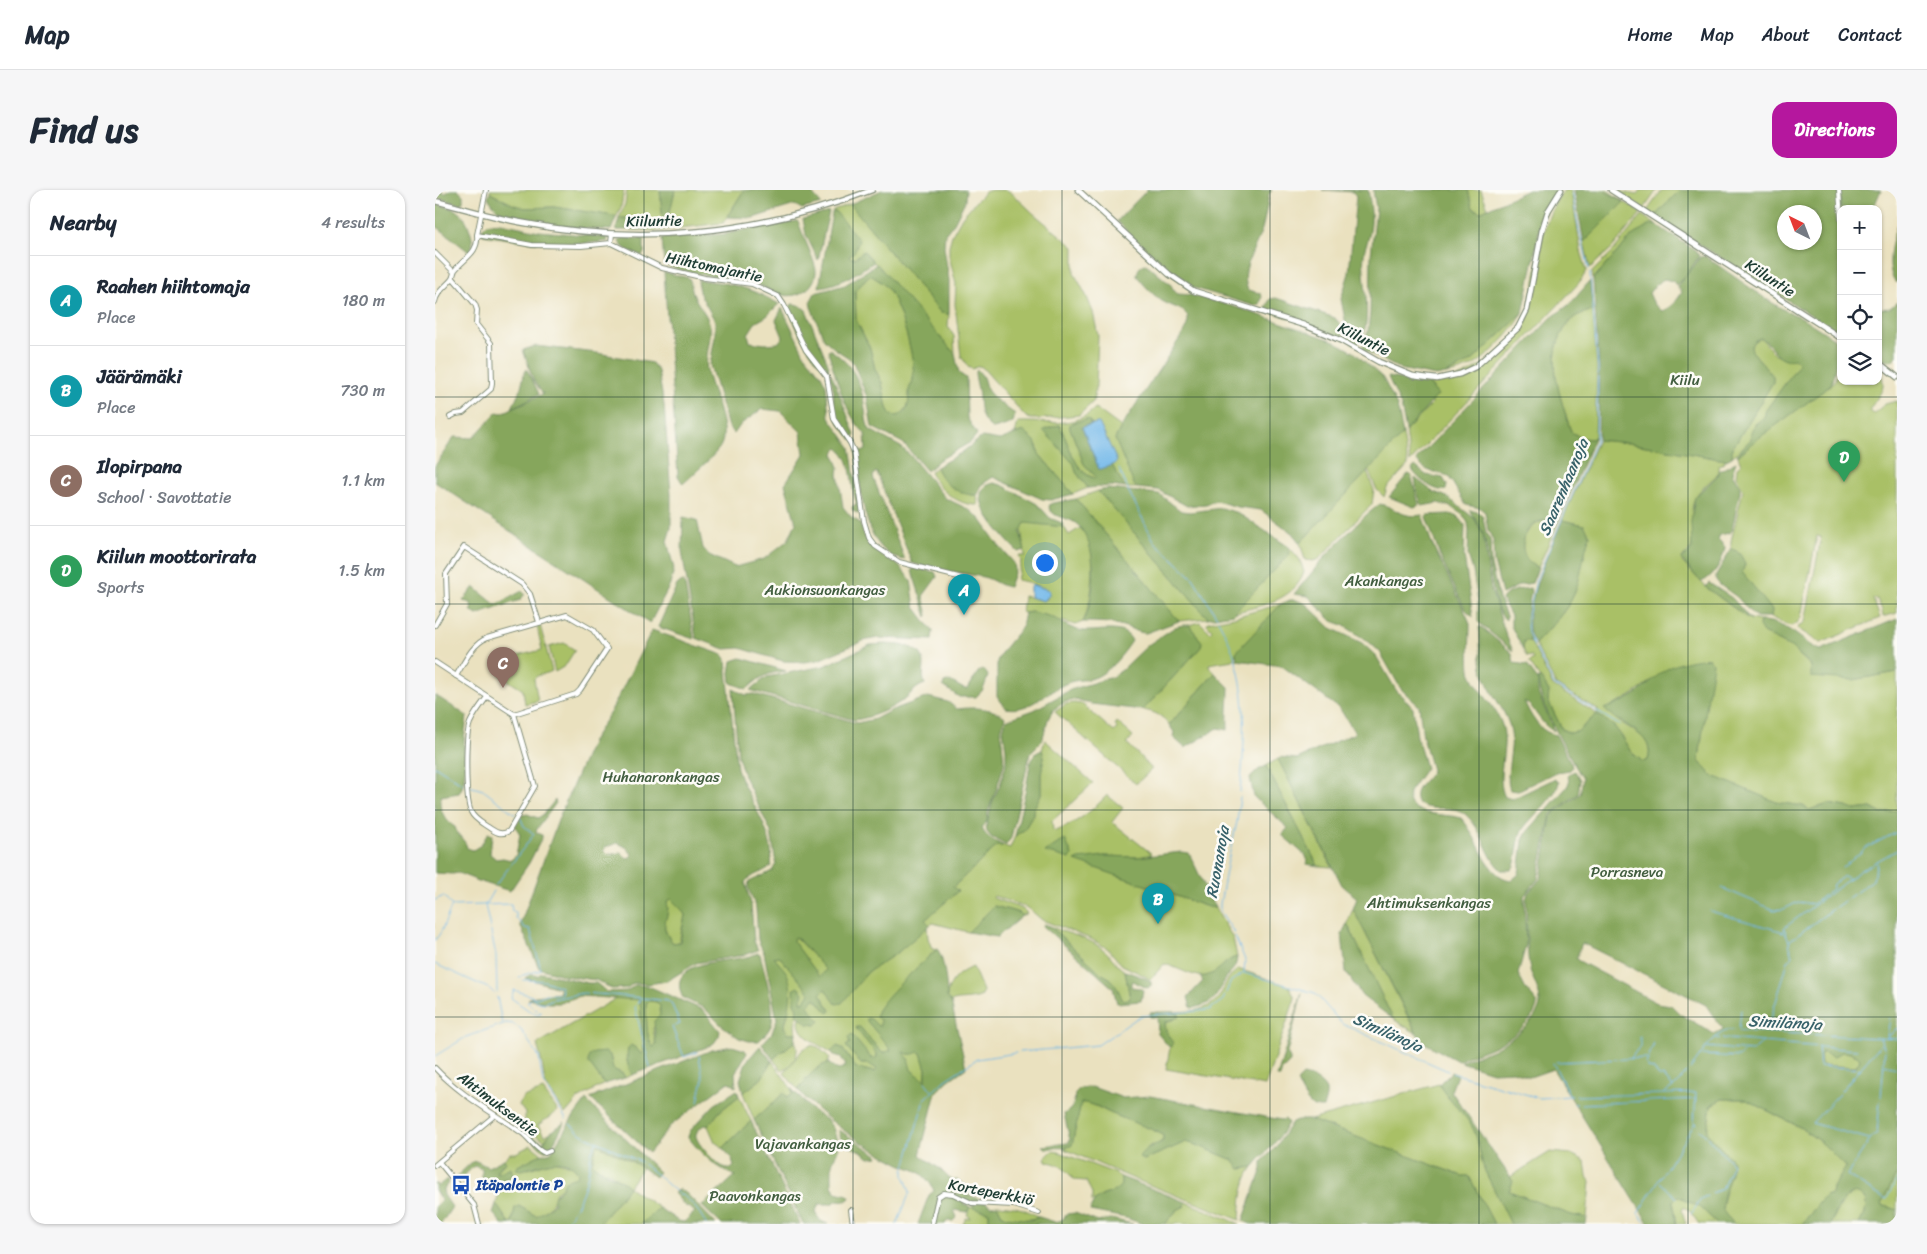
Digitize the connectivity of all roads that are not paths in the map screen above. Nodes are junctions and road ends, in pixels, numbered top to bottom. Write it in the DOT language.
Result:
graph roads {
  1 [pos="486,190"];
  2 [pos="872,190"];
  3 [pos="1078,190"];
  4 [pos="1561,190"];
  5 [pos="1611,190"];
  6 [pos="1839,190"];
  7 [pos="435,201"];
  8 [pos="1840,205"];
  9 [pos="481,213"];
  10 [pos="612,234"];
  11 [pos="477,236"];
  12 [pos="611,244"];
  13 [pos="435,253"];
  14 [pos="454,272"];
  15 [pos="453,278"];
  16 [pos="435,302"];
  17 [pos="1837,335"];
  18 [pos="1882,365"];
  19 [pos="1897,377"];
  20 [pos="450,417"];
  21 [pos="970,580"];
  22 [pos="539,622"];
  23 [pos="435,625"];
  24 [pos="435,662"];
  25 [pos="456,676"];
  26 [pos="487,697"];
  27 [pos="514,714"];
  28 [pos="435,1068"];
  29 [pos="495,1115"];
  30 [pos="550,1151"];
  31 [pos="437,1163"];
  32 [pos="851,1210"];
  33 [pos="1039,1213"];
  34 [pos="479,1224"];
  35 [pos="853,1224"];
  36 [pos="932,1224"];
  1 -- 9 [label="street"];
  2 -- 10 [label="street, Kiiluntie"];
  3 -- 4 [label="street, Kiiluntie"];
  5 -- 17 [label="street, Kiiluntie"];
  6 -- 8 [label="street"];
  7 -- 9 [label="street, Kiiluntie"];
  9 -- 10 [label="street, Kiiluntie"];
  9 -- 11 [label="street"];
  10 -- 12 [label="street"];
  11 -- 12 [label="street"];
  11 -- 14 [label="street"];
  12 -- 21 [label="street, Hiihtomajantie"];
  13 -- 14 [label="street"];
  14 -- 15 [label="street"];
  15 -- 16 [label="street"];
  15 -- 20 [label="street"];
  18 -- 19 [label="street"];
  22 -- 23 [label="street"];
  22 -- 25 [label="street"];
  22 -- 27 [label="street"];
  24 -- 25 [label="street"];
  25 -- 26 [label="street"];
  26 -- 27 [label="street"];
  26 -- 27 [label="street"];
  28 -- 29 [label="street, Ahtimuksentie"];
  29 -- 30 [label="street, Ahtimuksentie"];
  29 -- 31 [label="street"];
  31 -- 34 [label="street"];
  32 -- 35 [label="street"];
  33 -- 36 [label="street, Korteperkkiö"];
}
